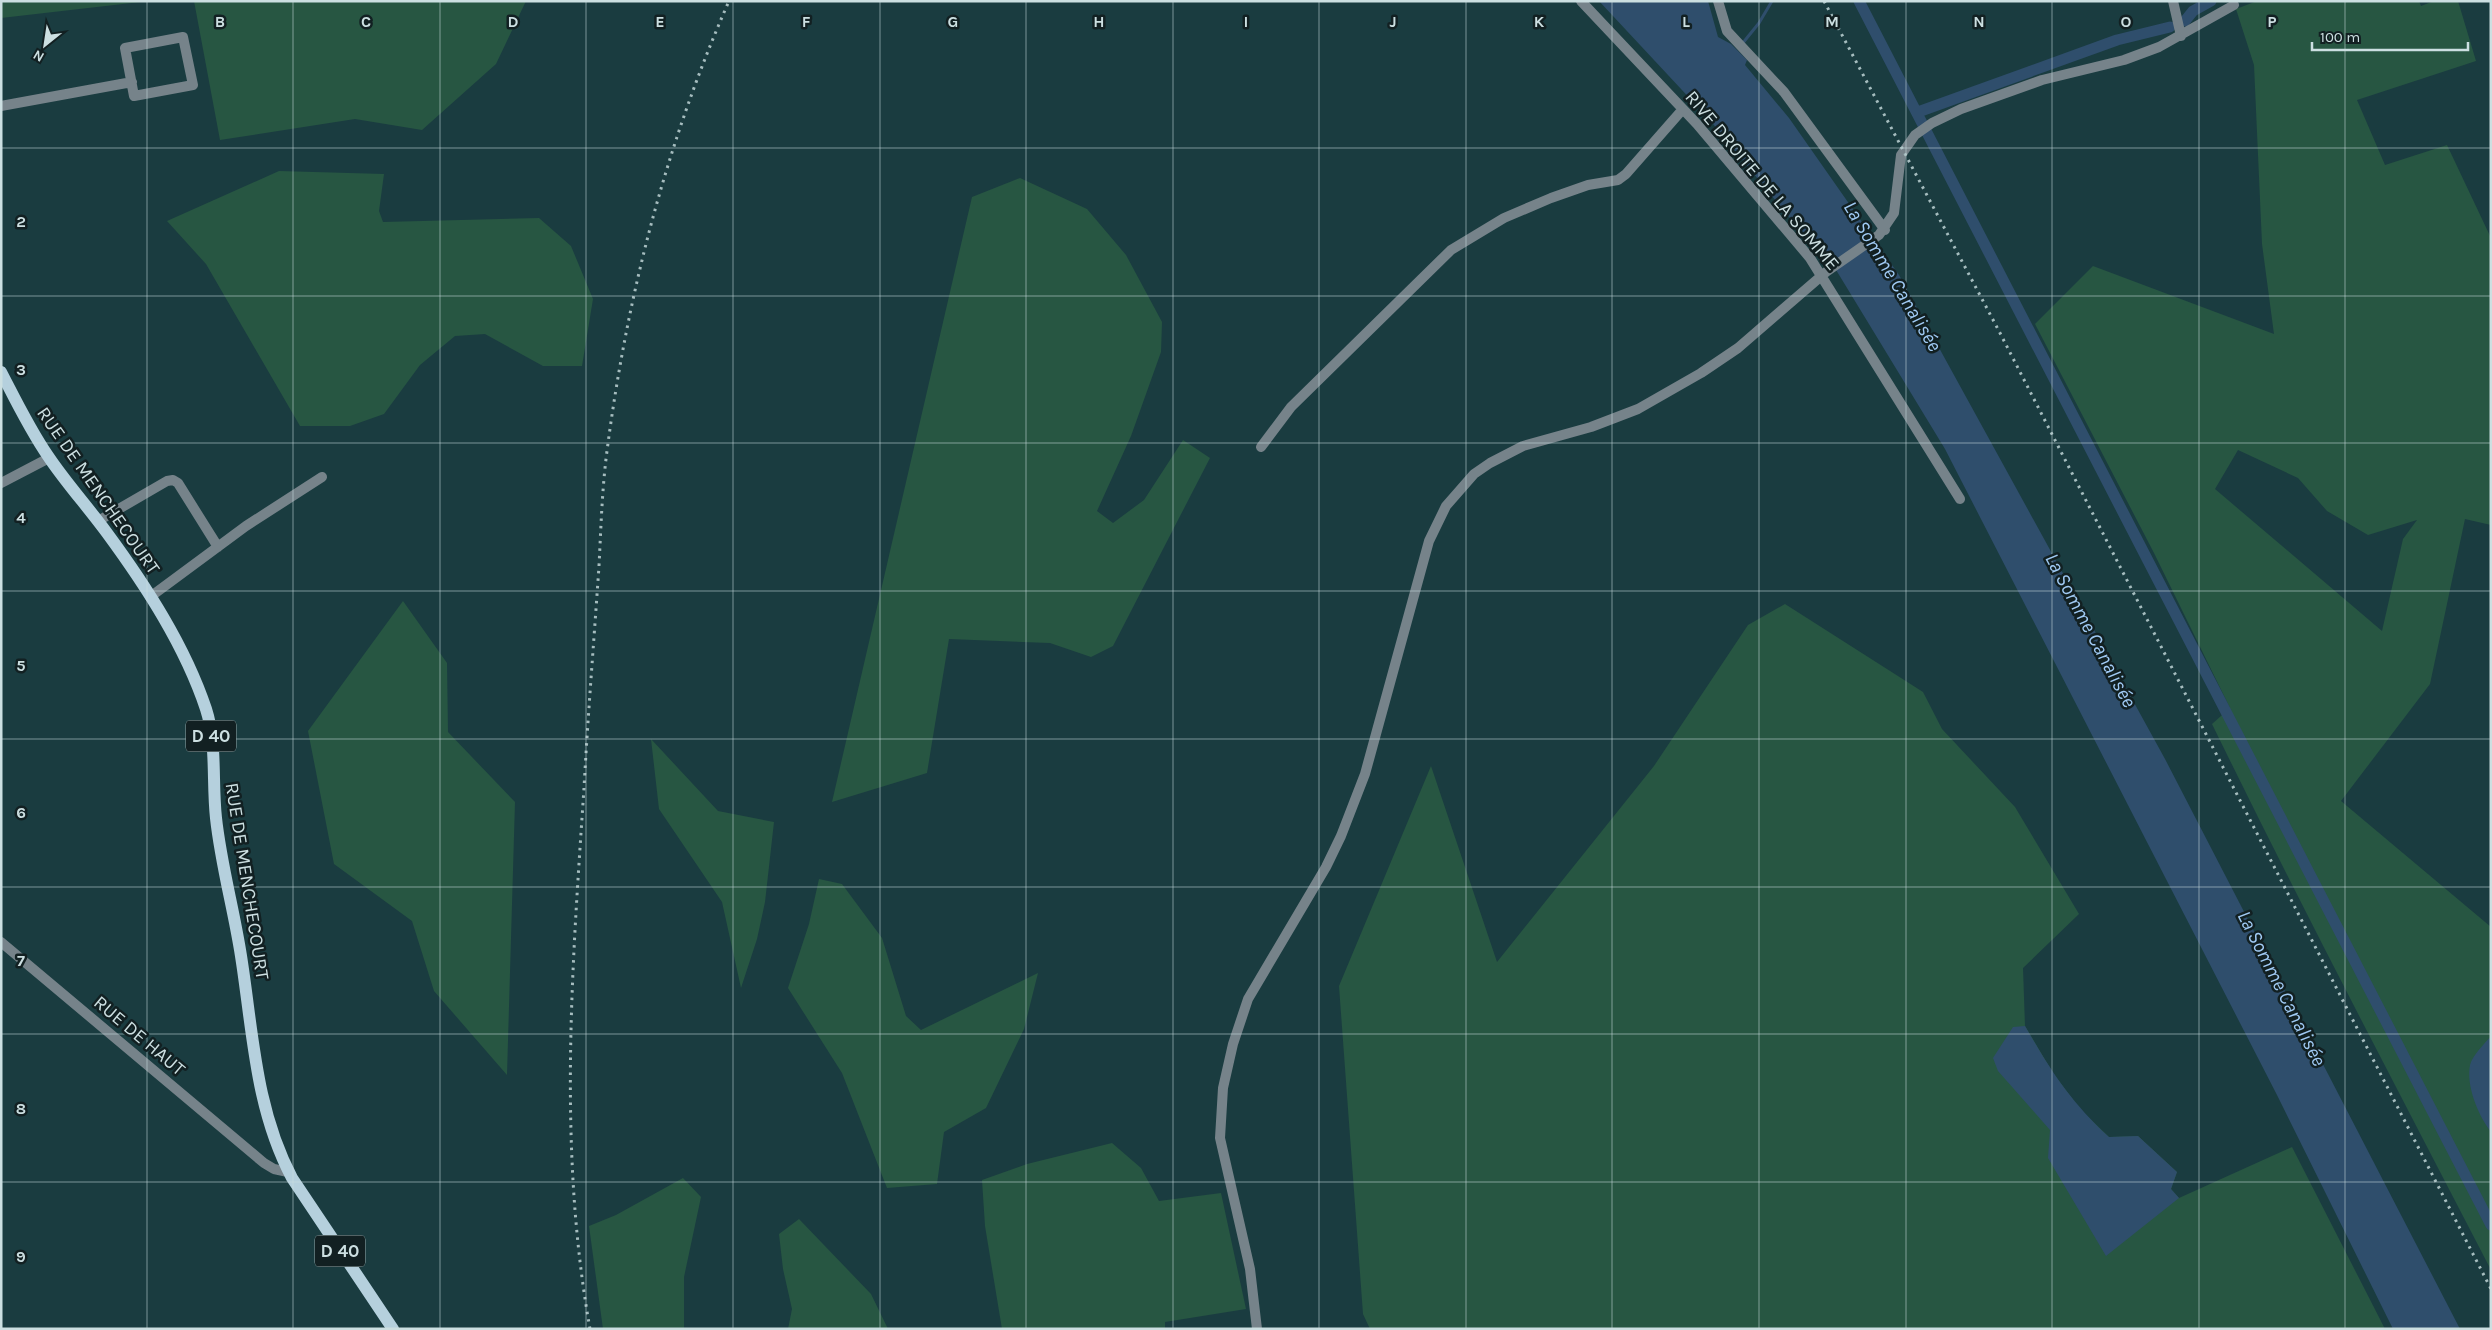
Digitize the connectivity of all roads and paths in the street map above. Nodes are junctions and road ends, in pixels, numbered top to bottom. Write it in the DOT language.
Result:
graph roads {
  1 [pos="1581,1"];
  2 [pos="1718,1"];
  3 [pos="2173,1"];
  4 [pos="2234,5"];
  5 [pos="2181,36"];
  6 [pos="132,82"];
  7 [pos="1,106"];
  8 [pos="1683,109"];
  9 [pos="1882,233"];
  10 [pos="1824,273"];
  11 [pos="1,372"];
  12 [pos="1260,447"];
  13 [pos="49,458"];
  14 [pos="322,477"];
  15 [pos="1,483"];
  16 [pos="1960,499"];
  17 [pos="98,521"];
  18 [pos="218,547"];
  19 [pos="150,597"];
  20 [pos="1,942"];
  21 [pos="280,1153"];
  22 [pos="256,1154"];
  23 [pos="288,1172"];
  24 [pos="393,1329"];
  25 [pos="1258,1329"];
  1 -- 8 [label="street, RIVE DROITE DE LA SOMME"];
  2 -- 9 [label="street"];
  3 -- 5 [label="street"];
  4 -- 5 [label="street"];
  5 -- 9 [label="street"];
  6 -- 6 [label="street"];
  6 -- 7 [label="street"];
  8 -- 10 [label="street, RIVE DROITE DE LA SOMME"];
  8 -- 12 [label="street"];
  9 -- 10 [label="street"];
  10 -- 16 [label="street, RIVE DROITE DE LA SOMME"];
  10 -- 25 [label="street"];
  11 -- 13 [label="main road, RUE DE MENCHECOURT / D 40"];
  13 -- 15 [label="street"];
  13 -- 17 [label="main road, RUE DE MENCHECOURT / D 40"];
  14 -- 18 [label="street"];
  17 -- 18 [label="street"];
  17 -- 19 [label="main road, RUE DE MENCHECOURT / D 40"];
  18 -- 19 [label="street"];
  19 -- 21 [label="main road, RUE DE MENCHECOURT / D 40"];
  20 -- 22 [label="street, RUE DE HAUT"];
  21 -- 22 [label="street"];
  21 -- 23 [label="main road, RUE DE MENCHECOURT / D 40"];
  22 -- 23 [label="street, RUE DE HAUT"];
  23 -- 24 [label="main road, RUE DE MENCHECOURT / D 40"];
}
